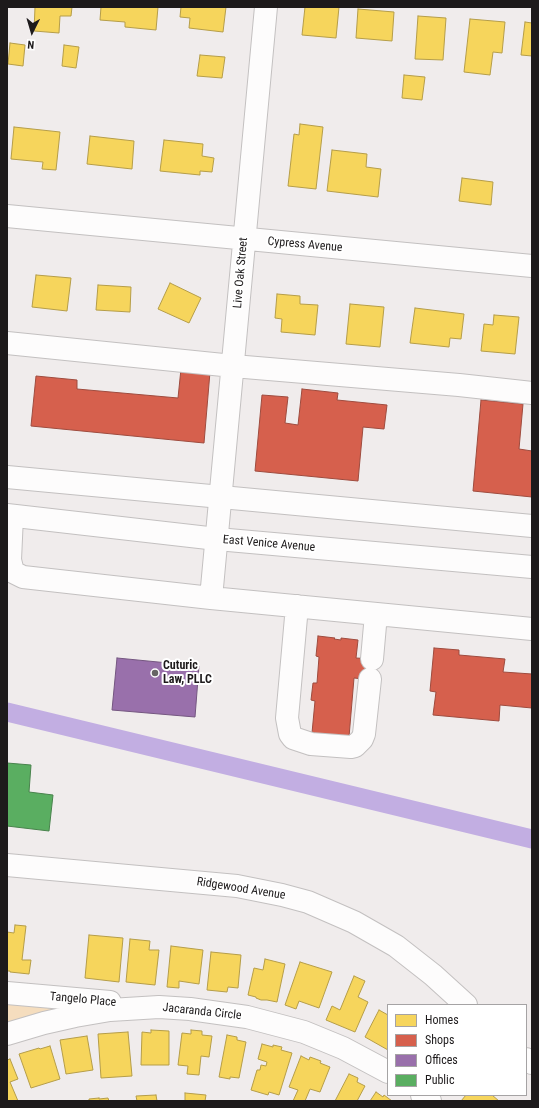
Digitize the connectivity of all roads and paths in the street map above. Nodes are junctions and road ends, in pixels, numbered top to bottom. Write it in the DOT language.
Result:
graph roads {
  1 [pos="266,7"];
  2 [pos="7,216"];
  3 [pos="244,240"];
  4 [pos="532,266"];
  5 [pos="7,343"];
  6 [pos="233,366"];
  7 [pos="532,393"];
  8 [pos="7,477"];
  9 [pos="221,497"];
  10 [pos="10,515"];
  11 [pos="532,526"];
  12 [pos="217,539"];
  13 [pos="532,567"];
  14 [pos="212,598"];
  15 [pos="297,606"];
  16 [pos="376,614"];
  17 [pos="532,629"];
  18 [pos="7,865"];
  19 [pos="7,993"];
  20 [pos="465,1004"];
  21 [pos="159,1007"];
  22 [pos="7,1034"];
  23 [pos="387,1071"];
  1 -- 3 [label="street, Live Oak Street"];
  2 -- 3 [label="street, Cypress Avenue"];
  3 -- 4 [label="street, Cypress Avenue"];
  3 -- 6 [label="street, Live Oak Street"];
  5 -- 6 [label="street"];
  6 -- 7 [label="street"];
  6 -- 9 [label="street, Live Oak Street"];
  8 -- 9 [label="street"];
  9 -- 11 [label="street"];
  9 -- 12 [label="street, Live Oak Street"];
  10 -- 12 [label="street, East Venice Avenue"];
  10 -- 14 [label="street"];
  12 -- 13 [label="street, East Venice Avenue"];
  12 -- 14 [label="street, Live Oak Street"];
  14 -- 15 [label="street"];
  15 -- 16 [label="street"];
  15 -- 16 [label="street"];
  16 -- 17 [label="street"];
  18 -- 20 [label="street, Ridgewood Avenue"];
  19 -- 21 [label="street, Tangelo Place"];
  21 -- 22 [label="street, Jacaranda Circle"];
  21 -- 23 [label="street, Jacaranda Circle"];
}
